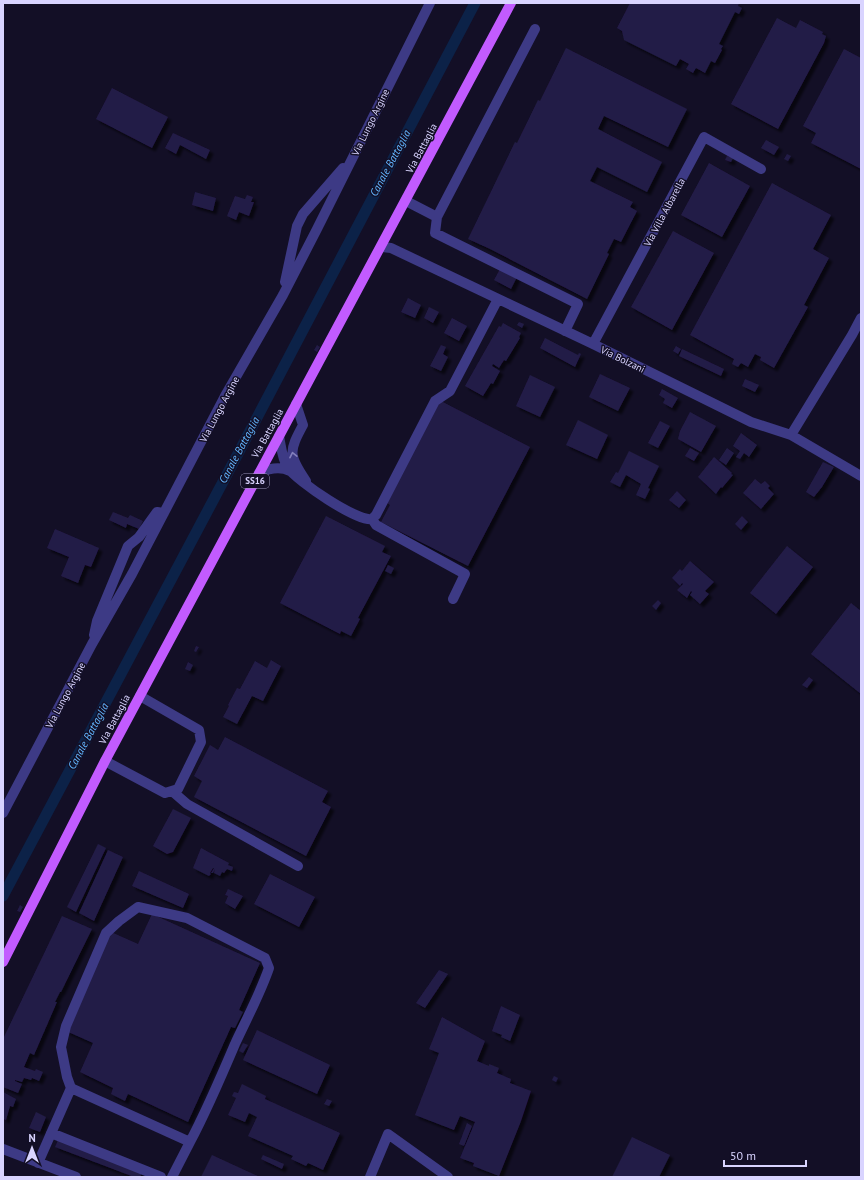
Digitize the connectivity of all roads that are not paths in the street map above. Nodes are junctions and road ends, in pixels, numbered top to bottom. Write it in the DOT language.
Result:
graph roads {
  1 [pos="430,3"];
  2 [pos="511,3"];
  3 [pos="535,29"];
  4 [pos="352,158"];
  5 [pos="761,169"];
  6 [pos="406,200"];
  7 [pos="437,217"];
  8 [pos="382,247"];
  9 [pos="282,295"];
  10 [pos="498,299"];
  11 [pos="861,318"];
  12 [pos="566,331"];
  13 [pos="593,344"];
  14 [pos="296,404"];
  15 [pos="791,434"];
  16 [pos="279,436"];
  17 [pos="290,471"];
  18 [pos="259,473"];
  19 [pos="861,476"];
  20 [pos="312,489"];
  21 [pos="164,513"];
  22 [pos="372,519"];
  23 [pos="453,599"];
  24 [pos="92,644"];
  25 [pos="140,696"];
  26 [pos="105,761"];
  27 [pos="172,791"];
  28 [pos="3,813"];
  29 [pos="298,866"];
  30 [pos="3,962"];
  31 [pos="71,1088"];
  32 [pos="52,1133"];
  33 [pos="190,1142"];
  34 [pos="3,1149"];
  35 [pos="38,1163"];
  36 [pos="76,1177"];
  37 [pos="161,1177"];
  38 [pos="172,1177"];
  39 [pos="370,1177"];
  40 [pos="448,1177"];
  1 -- 4 [label="street, Via Lungo Argine"];
  2 -- 6 [label="main road, Via Battaglia / SS16"];
  3 -- 7 [label="street"];
  4 -- 9 [label="street, Via Lungo Argine"];
  4 -- 9 [label="street"];
  5 -- 13 [label="street, Via Villa Albarella"];
  6 -- 7 [label="street"];
  6 -- 8 [label="main road, Via Battaglia / SS16"];
  7 -- 12 [label="street"];
  8 -- 10 [label="street, Via Bolzani"];
  8 -- 14 [label="main road, Via Battaglia / SS16"];
  9 -- 21 [label="street, Via Lungo Argine"];
  10 -- 12 [label="street, Via Bolzani"];
  10 -- 22 [label="street"];
  11 -- 15 [label="street"];
  12 -- 13 [label="street, Via Bolzani"];
  13 -- 15 [label="street, Via Bolzani"];
  14 -- 16 [label="main road, Via Battaglia / SS16"];
  20 -- 14 [label="street, one-way"];
  15 -- 19 [label="street, Via Bolzani"];
  16 -- 17 [label="street"];
  16 -- 18 [label="main road, Via Battaglia / SS16"];
  17 -- 18 [label="street"];
  17 -- 20 [label="street"];
  18 -- 25 [label="main road, Via Battaglia / SS16"];
  20 -- 22 [label="street"];
  21 -- 24 [label="street, Via Lungo Argine"];
  21 -- 24 [label="street"];
  22 -- 23 [label="street"];
  24 -- 28 [label="street, Via Lungo Argine"];
  25 -- 26 [label="main road, Via Battaglia / SS16"];
  25 -- 27 [label="street"];
  26 -- 27 [label="street"];
  26 -- 30 [label="main road, Via Battaglia / SS16"];
  27 -- 29 [label="street"];
  31 -- 32 [label="street"];
  31 -- 33 [label="street"];
  31 -- 33 [label="street"];
  32 -- 35 [label="street"];
  32 -- 37 [label="street"];
  33 -- 38 [label="street"];
  34 -- 35 [label="street"];
  35 -- 36 [label="street"];
  39 -- 40 [label="street"];
}
